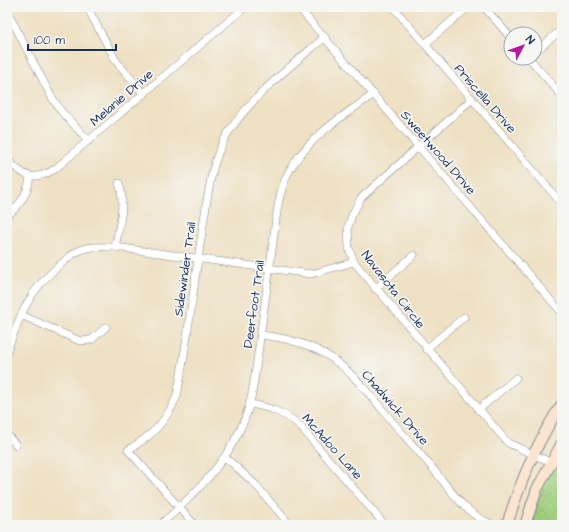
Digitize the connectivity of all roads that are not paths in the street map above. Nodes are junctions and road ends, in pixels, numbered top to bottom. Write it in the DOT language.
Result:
graph roads {
  1 [pos="87,7"];
  2 [pos="245,7"];
  3 [pos="298,7"];
  4 [pos="392,7"];
  5 [pos="468,7"];
  6 [pos="484,7"];
  7 [pos="7,11"];
  8 [pos="503,29"];
  9 [pos="562,29"];
  10 [pos="325,38"];
  11 [pos="424,44"];
  12 [pos="543,45"];
  13 [pos="536,66"];
  14 [pos="144,94"];
  15 [pos="374,94"];
  16 [pos="562,96"];
  17 [pos="472,99"];
  18 [pos="89,141"];
  19 [pos="419,147"];
  20 [pos="7,159"];
  21 [pos="30,177"];
  22 [pos="119,183"];
  23 [pos="562,204"];
  24 [pos="7,215"];
  25 [pos="115,247"];
  26 [pos="414,255"];
  27 [pos="197,259"];
  28 [pos="354,262"];
  29 [pos="270,269"];
  30 [pos="375,289"];
  31 [pos="562,313"];
  32 [pos="21,315"];
  33 [pos="464,317"];
  34 [pos="106,327"];
  35 [pos="261,335"];
  36 [pos="426,349"];
  37 [pos="7,351"];
  38 [pos="516,378"];
  39 [pos="249,404"];
  40 [pos="562,404"];
  41 [pos="478,410"];
  42 [pos="7,435"];
  43 [pos="562,443"];
  44 [pos="16,445"];
  45 [pos="533,454"];
  46 [pos="225,457"];
  47 [pos="550,462"];
  48 [pos="180,508"];
  49 [pos="160,525"];
  50 [pos="195,525"];
  51 [pos="290,525"];
  52 [pos="385,525"];
  53 [pos="494,525"];
  54 [pos="507,525"];
  55 [pos="525,525"];
  1 -- 14 [label="street"];
  2 -- 14 [label="street, Melanie Drive"];
  3 -- 10 [label="street, Sweetwood Drive"];
  4 -- 11 [label="street, Priscella Drive"];
  5 -- 11 [label="street"];
  6 -- 8 [label="street"];
  7 -- 18 [label="street"];
  9 -- 12 [label="street"];
  10 -- 15 [label="street, Sweetwood Drive"];
  10 -- 27 [label="street, Sidewinder Trail"];
  11 -- 17 [label="street, Priscella Drive"];
  13 -- 16 [label="street"];
  14 -- 18 [label="street, Melanie Drive"];
  15 -- 19 [label="street, Sweetwood Drive"];
  15 -- 29 [label="street, Deerfoot Trail"];
  17 -- 19 [label="street, Navasota Circle"];
  17 -- 23 [label="street, Priscella Drive"];
  18 -- 21 [label="street, Melanie Drive"];
  19 -- 28 [label="street, Navasota Circle"];
  19 -- 31 [label="street, Sweetwood Drive"];
  20 -- 21 [label="street"];
  21 -- 24 [label="street"];
  22 -- 25 [label="street"];
  25 -- 27 [label="street"];
  25 -- 32 [label="street"];
  26 -- 30 [label="street"];
  27 -- 29 [label="street"];
  27 -- 48 [label="street, Sidewinder Trail"];
  28 -- 29 [label="street"];
  28 -- 30 [label="street, Navasota Circle"];
  29 -- 35 [label="street, Deerfoot Trail"];
  30 -- 36 [label="street, Navasota Circle"];
  32 -- 34 [label="street"];
  32 -- 37 [label="street"];
  33 -- 36 [label="street"];
  35 -- 39 [label="street, Deerfoot Trail"];
  35 -- 53 [label="street, Chadwick Drive"];
  36 -- 41 [label="street, Navasota Circle"];
  38 -- 41 [label="street"];
  39 -- 46 [label="street, Deerfoot Trail"];
  39 -- 52 [label="street, McAdoo Lane"];
  40 -- 45 [label="main road"];
  41 -- 45 [label="street, Navasota Circle"];
  42 -- 44 [label="street"];
  43 -- 47 [label="main road"];
  45 -- 47 [label="street, Navasota Circle"];
  45 -- 54 [label="main road"];
  46 -- 48 [label="street, Deerfoot Trail"];
  46 -- 51 [label="street"];
  47 -- 55 [label="main road"];
  48 -- 49 [label="street, Deerfoot Trail"];
  48 -- 50 [label="street"];
}
